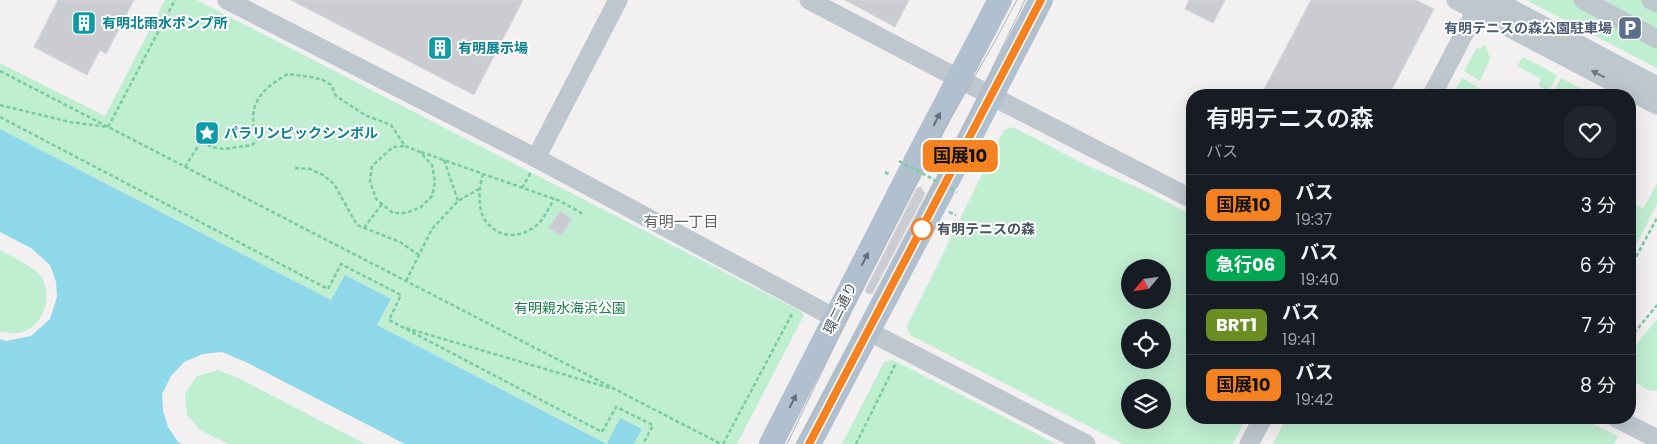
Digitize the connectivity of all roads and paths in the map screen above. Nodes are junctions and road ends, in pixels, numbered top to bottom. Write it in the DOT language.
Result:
graph roads {
  1 [pos="175,0"];
  2 [pos="227,0"];
  3 [pos="618,0"];
  4 [pos="809,0"];
  5 [pos="1000,0"];
  6 [pos="1041,0"];
  7 [pos="1456,0"];
  8 [pos="1495,0"];
  9 [pos="1583,0"];
  10 [pos="1651,0"];
  11 [pos="1657,3"];
  12 [pos="1479,5"];
  13 [pos="1657,39"];
  14 [pos="0,71"];
  15 [pos="959,78"];
  16 [pos="1657,86"];
  17 [pos="1435,89"];
  18 [pos="1629,89"];
  19 [pos="1636,93"];
  20 [pos="991,96"];
  21 [pos="0,105"];
  22 [pos="1657,105"];
  23 [pos="0,117"];
  24 [pos="108,127"];
  25 [pos="405,146"];
  26 [pos="420,152"];
  27 [pos="444,160"];
  28 [pos="534,164"];
  29 [pos="908,165"];
  30 [pos="185,167"];
  31 [pos="295,168"];
  32 [pos="483,174"];
  33 [pos="949,187"];
  34 [pos="522,188"];
  35 [pos="479,189"];
  36 [pos="1186,196"];
  37 [pos="554,199"];
  38 [pos="458,201"];
  39 [pos="382,204"];
  40 [pos="583,214"];
  41 [pos="1657,218"];
  42 [pos="364,228"];
  43 [pos="419,255"];
  44 [pos="1636,257"];
  45 [pos="406,281"];
  46 [pos="1657,305"];
  47 [pos="796,306"];
  48 [pos="835,318"];
  49 [pos="400,326"];
  50 [pos="868,331"];
  51 [pos="1636,331"];
  52 [pos="898,360"];
  53 [pos="616,390"];
  54 [pos="1260,424"];
  55 [pos="1628,424"];
  56 [pos="1657,439"];
  57 [pos="644,444"];
  58 [pos="722,444"];
  59 [pos="770,444"];
  60 [pos="809,444"];
  61 [pos="856,444"];
  62 [pos="1086,444"];
  63 [pos="1249,444"];
  1 -- 24 [label="path"];
  2 -- 28 [label="street"];
  3 -- 28 [label="street"];
  4 -- 15 [label="street"];
  5 -- 15 [label="main road, 環二通り"];
  6 -- 20 [label="main road"];
  7 -- 12 [label="street"];
  8 -- 16 [label="street"];
  9 -- 13 [label="street"];
  10 -- 11 [label="street"];
  12 -- 17 [label="street"];
  18 -- 12 [label="street, one-way"];
  14 -- 24 [label="path"];
  15 -- 20 [label="street"];
  29 -- 15 [label="main road, 環二通り, one-way"];
  22 -- 19 [label="street, one-way"];
  20 -- 33 [label="main road"];
  20 -- 36 [label="street"];
  21 -- 24 [label="path"];
  23 -- 49 [label="path"];
  24 -- 30 [label="path"];
  25 -- 26 [label="path"];
  25 -- 30 [label="path"];
  25 -- 39 [label="path"];
  26 -- 27 [label="path"];
  26 -- 39 [label="path"];
  27 -- 32 [label="path"];
  27 -- 38 [label="path"];
  28 -- 34 [label="path"];
  28 -- 48 [label="street"];
  29 -- 33 [label="path, bridge"];
  48 -- 29 [label="main road, 環二通り, one-way"];
  30 -- 45 [label="path"];
  31 -- 42 [label="path"];
  32 -- 34 [label="path"];
  32 -- 35 [label="path"];
  33 -- 50 [label="main road"];
  34 -- 37 [label="path"];
  35 -- 37 [label="path"];
  35 -- 38 [label="path"];
  37 -- 40 [label="path"];
  38 -- 43 [label="path"];
  39 -- 42 [label="path"];
  41 -- 44 [label="path"];
  42 -- 43 [label="path"];
  43 -- 45 [label="path"];
  45 -- 53 [label="path"];
  46 -- 51 [label="path"];
  47 -- 58 [label="path"];
  59 -- 48 [label="main road, 環二通り, one-way"];
  49 -- 53 [label="path"];
  49 -- 57 [label="path"];
  50 -- 60 [label="main road"];
  50 -- 62 [label="street"];
  52 -- 61 [label="path"];
  53 -- 58 [label="path"];
  54 -- 63 [label="street"];
  55 -- 56 [label="street"];
}
